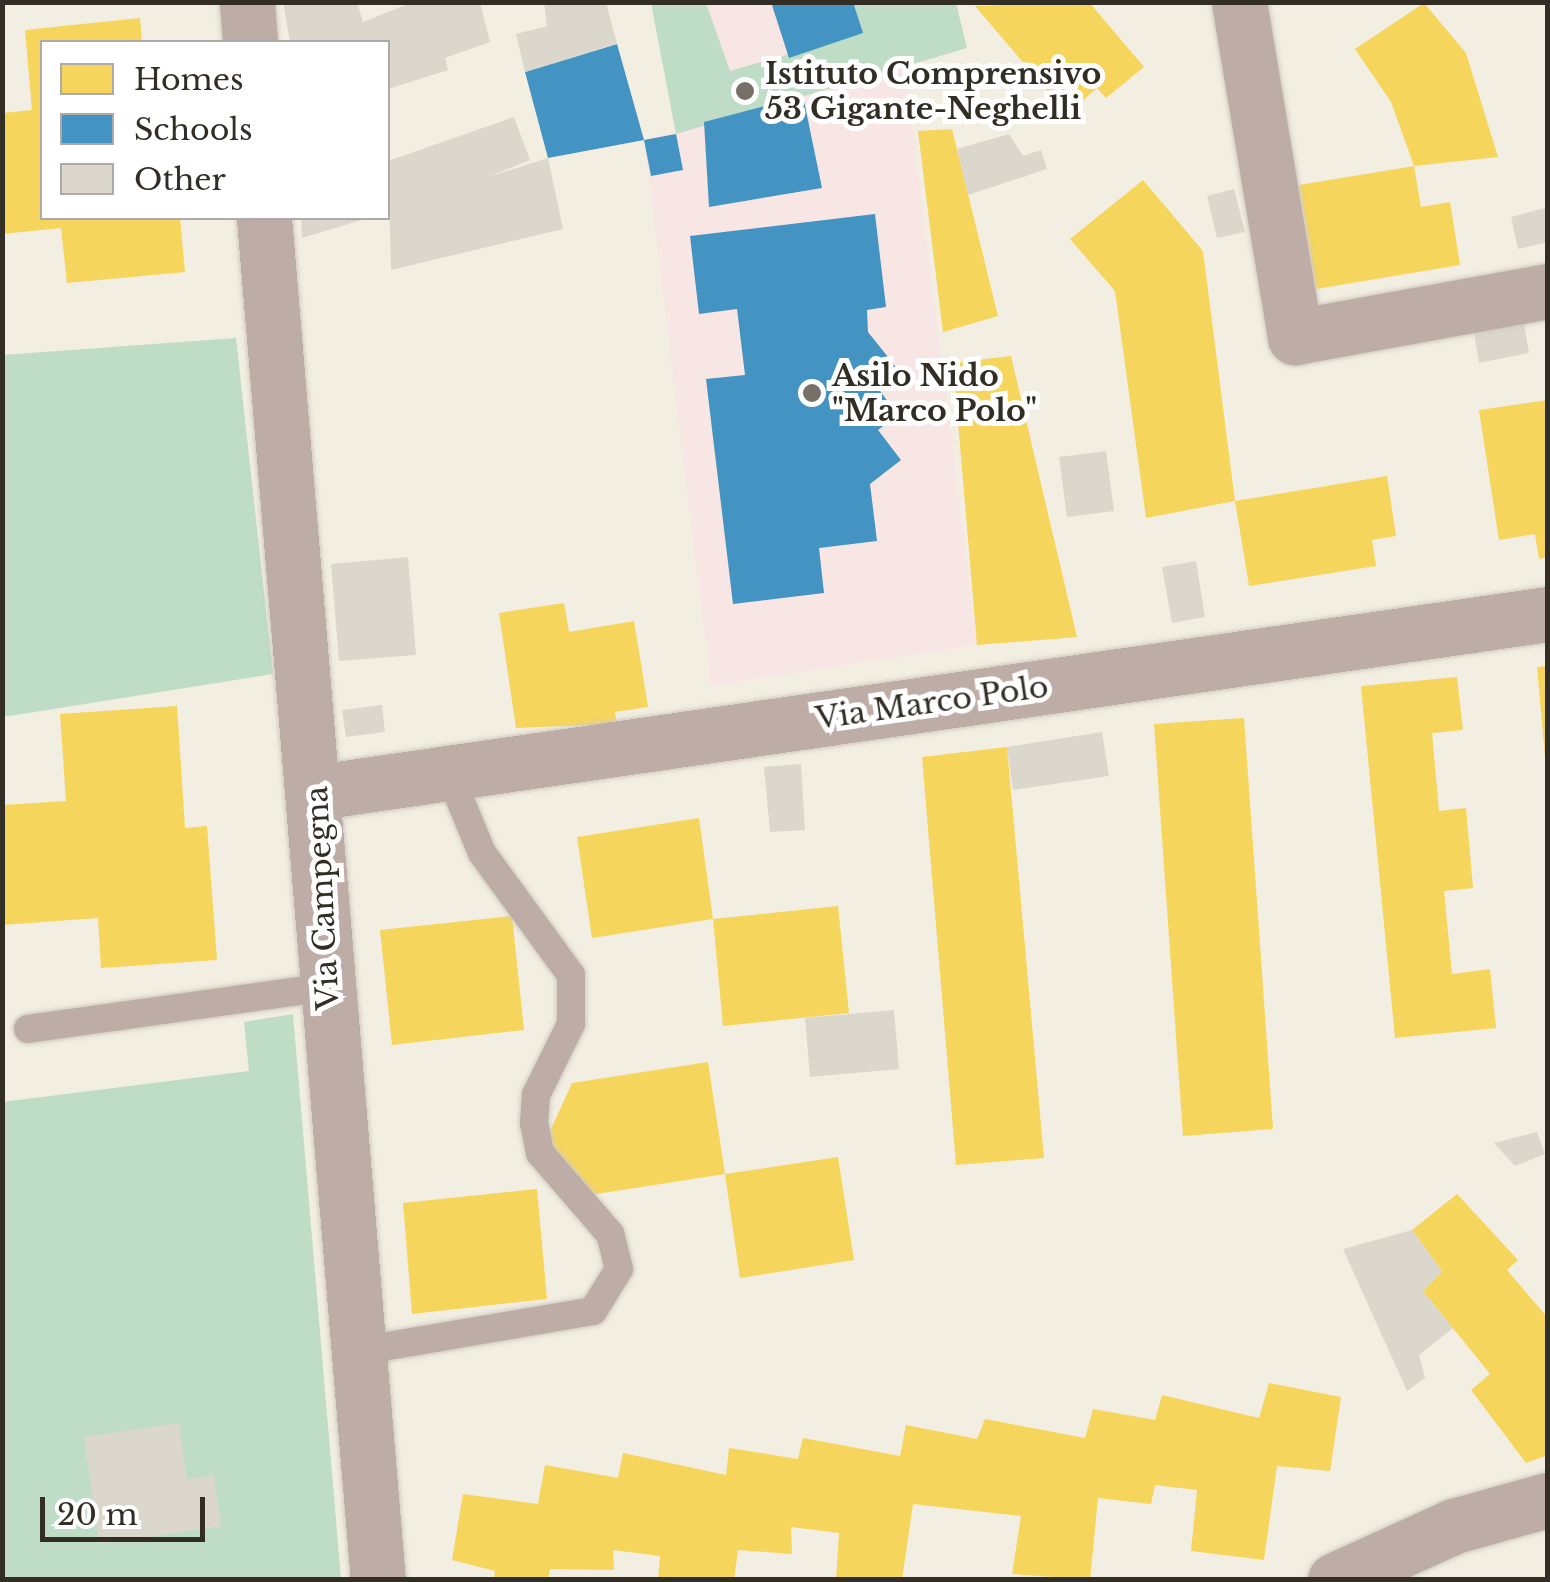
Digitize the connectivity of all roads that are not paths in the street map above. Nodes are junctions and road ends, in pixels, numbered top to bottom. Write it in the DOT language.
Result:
graph roads {
  1 [pos="248,2"];
  2 [pos="1244,4"];
  3 [pos="250,40"];
  4 [pos="264,220"];
  5 [pos="1548,291"];
  6 [pos="1548,614"];
  7 [pos="448,773"];
  8 [pos="317,792"];
  9 [pos="327,987"];
  10 [pos="28,1029"];
  11 [pos="359,1351"];
  12 [pos="1548,1500"];
  13 [pos="378,1580"];
  14 [pos="1335,1580"];
  1 -- 3 [label="street"];
  2 -- 5 [label="street"];
  4 -- 8 [label="street, Via Campegna"];
  6 -- 7 [label="street, Via Marco Polo"];
  7 -- 8 [label="street, Via Marco Polo"];
  7 -- 11 [label="lane"];
  8 -- 9 [label="street, Via Campegna"];
  9 -- 10 [label="lane"];
  9 -- 11 [label="street, Via Campegna"];
  11 -- 13 [label="street, Via Campegna"];
  12 -- 14 [label="street"];
}
